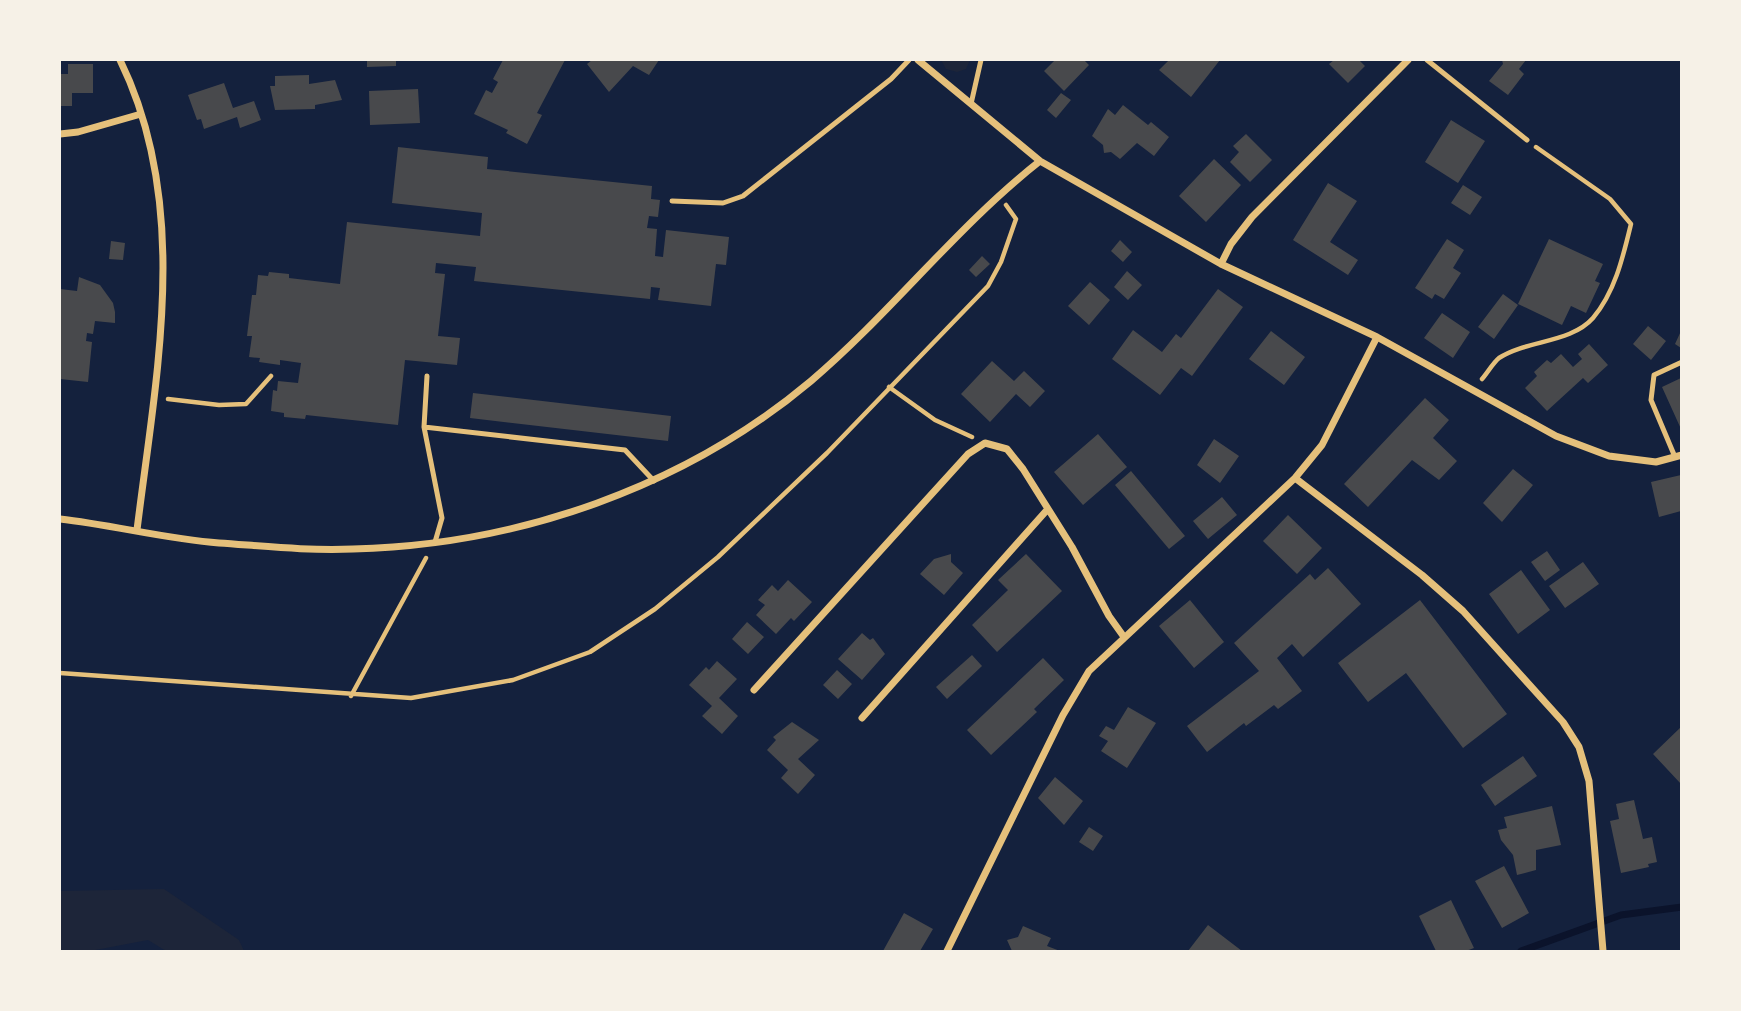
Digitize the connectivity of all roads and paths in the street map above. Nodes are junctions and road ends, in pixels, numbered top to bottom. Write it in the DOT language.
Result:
graph roads {
  1 [pos="120,60"];
  2 [pos="909,60"];
  3 [pos="918,60"];
  4 [pos="981,60"];
  5 [pos="1408,60"];
  6 [pos="1427,60"];
  7 [pos="971,104"];
  8 [pos="141,114"];
  9 [pos="60,134"];
  10 [pos="1527,140"];
  11 [pos="1041,161"];
  12 [pos="672,201"];
  13 [pos="1003,202"];
  14 [pos="1221,264"];
  15 [pos="1377,337"];
  16 [pos="1682,362"];
  17 [pos="271,376"];
  18 [pos="427,376"];
  19 [pos="889,387"];
  20 [pos="1474,390"];
  21 [pos="153,398"];
  22 [pos="424,427"];
  23 [pos="985,443"];
  24 [pos="1678,456"];
  25 [pos="1295,478"];
  26 [pos="654,481"];
  27 [pos="1047,510"];
  28 [pos="60,519"];
  29 [pos="137,530"];
  30 [pos="435,542"];
  31 [pos="1124,637"];
  32 [pos="60,673"];
  33 [pos="754,690"];
  34 [pos="351,696"];
  35 [pos="862,718"];
  36 [pos="1604,950"];
  37 [pos="947,951"];
  1 -- 8 [label="street"];
  2 -- 12 [label="lane"];
  3 -- 7 [label="street"];
  4 -- 7 [label="lane"];
  5 -- 14 [label="street"];
  6 -- 10 [label="lane"];
  7 -- 11 [label="street"];
  8 -- 9 [label="street"];
  8 -- 21 [label="street"];
  10 -- 20 [label="path"];
  11 -- 14 [label="street"];
  11 -- 26 [label="street"];
  13 -- 19 [label="path"];
  14 -- 15 [label="street"];
  15 -- 20 [label="street"];
  15 -- 25 [label="street"];
  16 -- 24 [label="lane"];
  17 -- 21 [label="path"];
  18 -- 22 [label="lane"];
  19 -- 23 [label="path"];
  19 -- 34 [label="path"];
  20 -- 24 [label="street"];
  21 -- 29 [label="street"];
  22 -- 26 [label="lane"];
  22 -- 30 [label="lane"];
  23 -- 27 [label="street"];
  23 -- 33 [label="street"];
  25 -- 31 [label="street"];
  25 -- 36 [label="street"];
  26 -- 30 [label="street"];
  27 -- 31 [label="street"];
  27 -- 35 [label="street"];
  28 -- 29 [label="street"];
  29 -- 30 [label="street"];
  30 -- 34 [label="path"];
  31 -- 37 [label="street"];
  32 -- 34 [label="path"];
}
